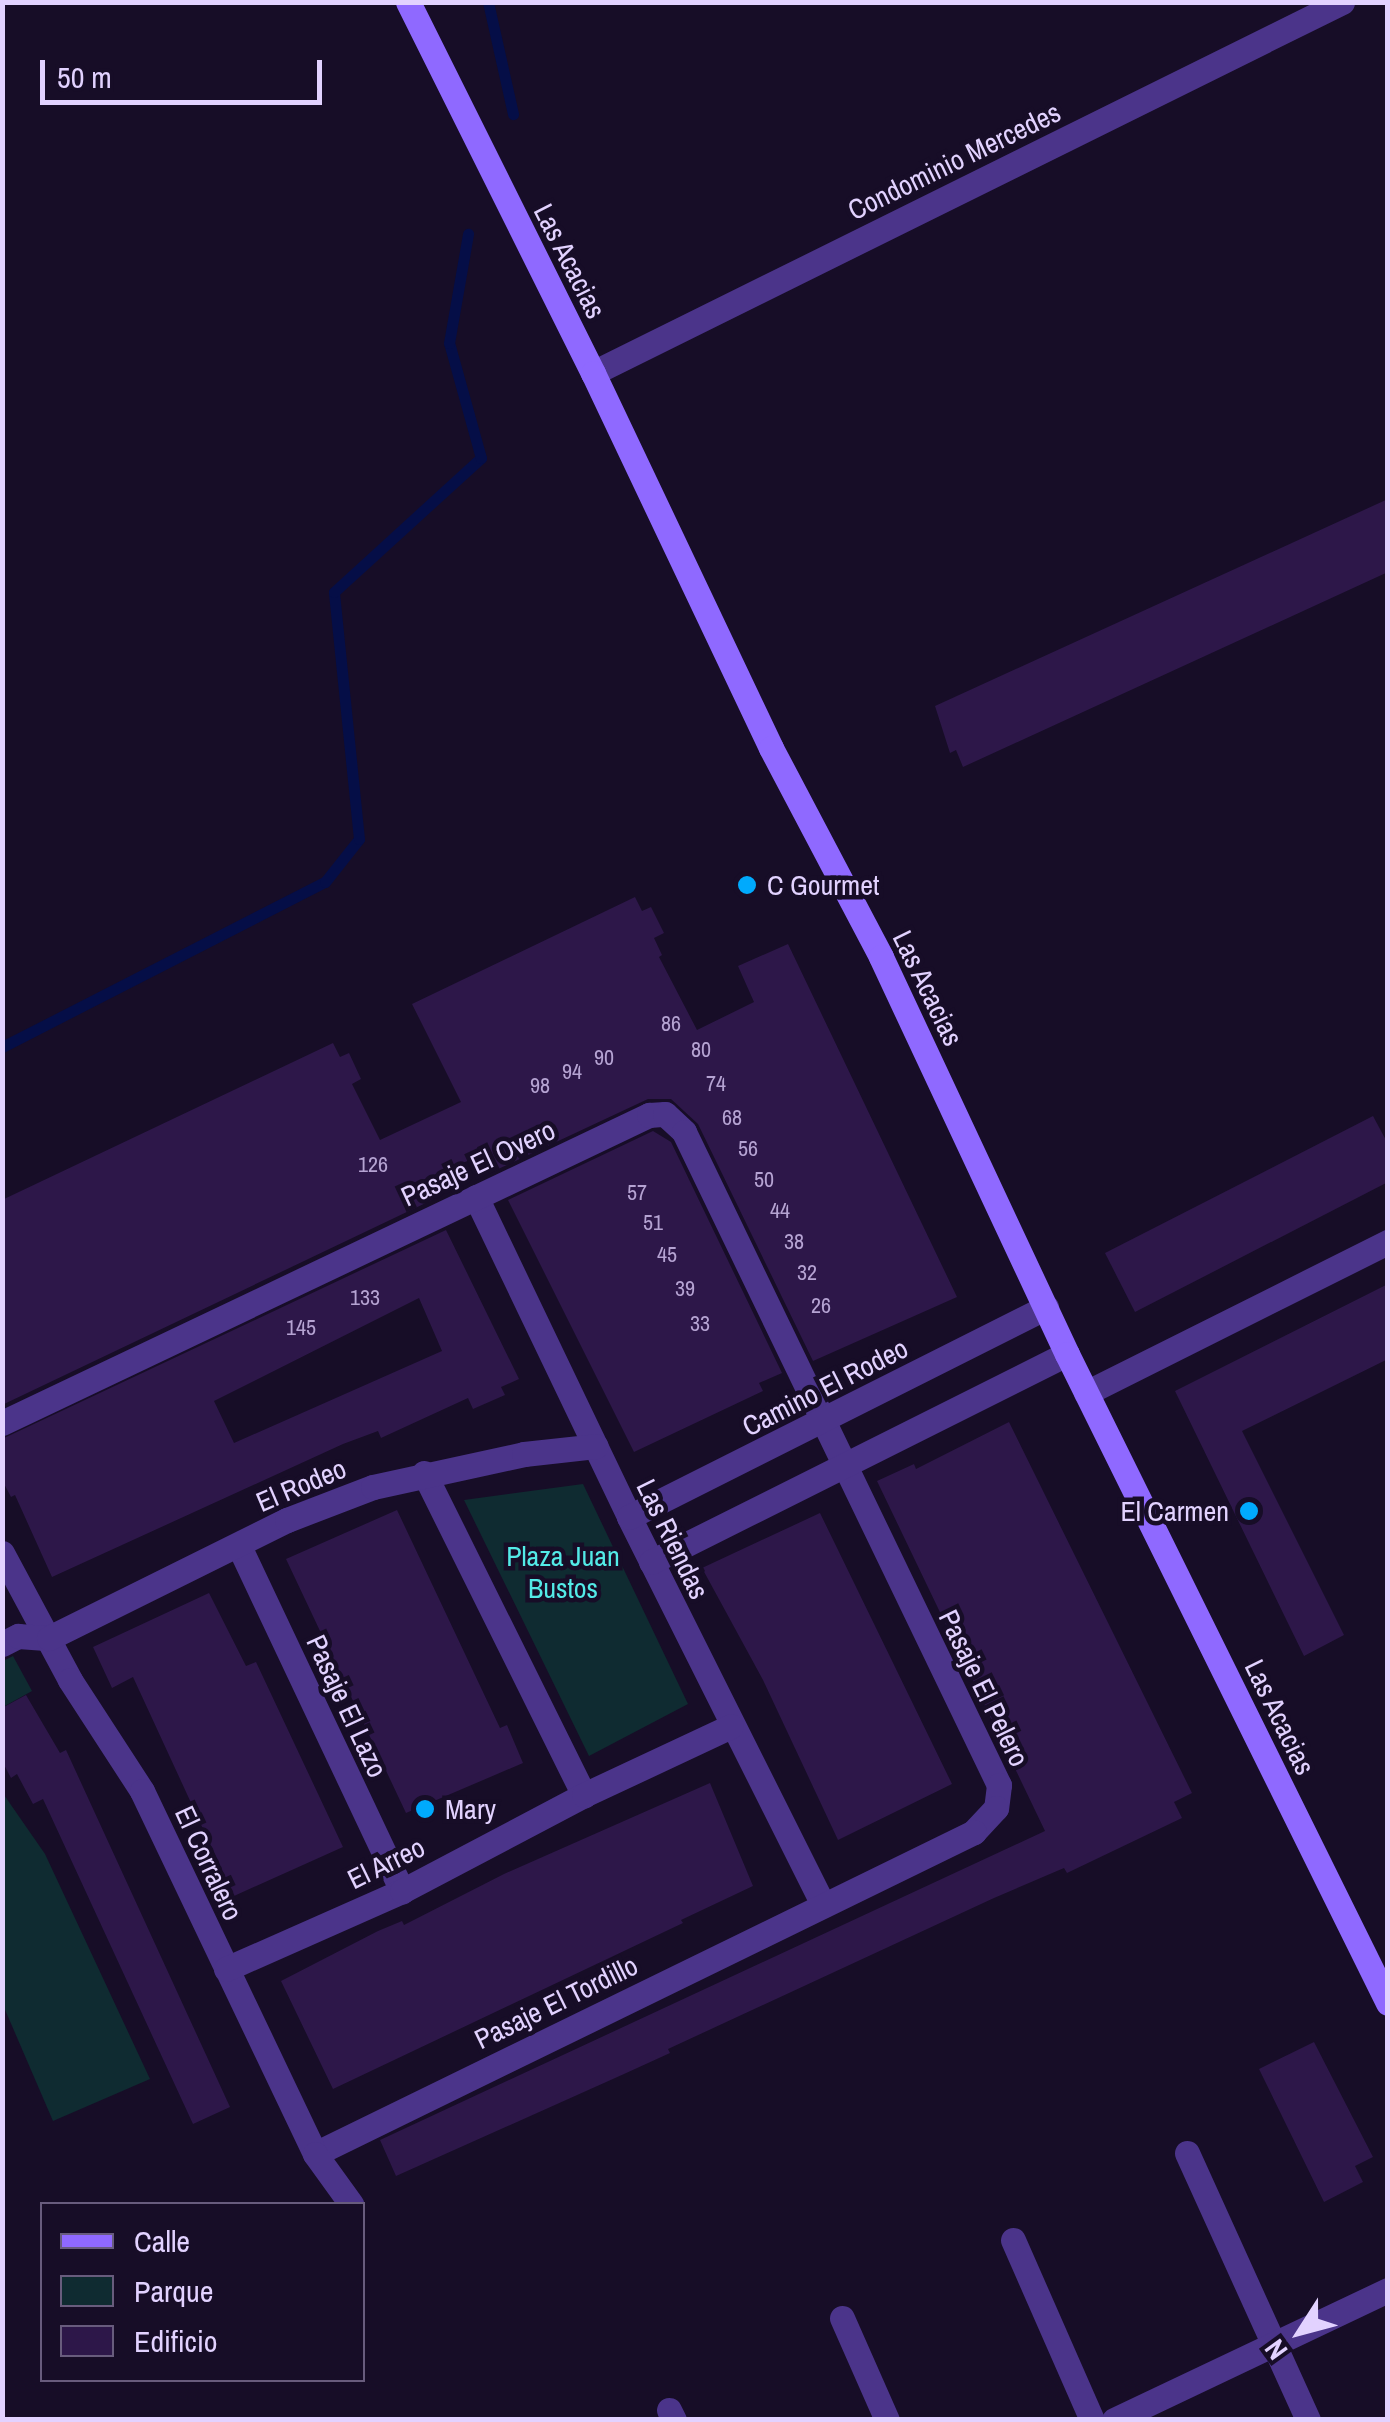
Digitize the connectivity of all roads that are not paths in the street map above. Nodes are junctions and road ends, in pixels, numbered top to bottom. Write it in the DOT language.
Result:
graph roads {
  1 [pos="408,2"];
  2 [pos="1342,2"];
  3 [pos="593,373"];
  4 [pos="476,1198"];
  5 [pos="1388,1242"];
  6 [pos="1046,1308"];
  7 [pos="1067,1354"];
  8 [pos="1086,1393"];
  9 [pos="2,1422"];
  10 [pos="822,1423"];
  11 [pos="596,1446"];
  12 [pos="844,1469"];
  13 [pos="424,1473"];
  14 [pos="629,1518"];
  15 [pos="239,1546"];
  16 [pos="2,1553"];
  17 [pos="651,1562"];
  18 [pos="49,1638"];
  19 [pos="2,1644"];
  20 [pos="731,1726"];
  21 [pos="584,1795"];
  22 [pos="402,1891"];
  23 [pos="822,1905"];
  24 [pos="226,1970"];
  25 [pos="1388,2003"];
  26 [pos="315,2154"];
  27 [pos="1188,2154"];
  28 [pos="351,2202"];
  29 [pos="1013,2240"];
  30 [pos="1388,2290"];
  31 [pos="842,2318"];
  32 [pos="1272,2345"];
  33 [pos="887,2420"];
  34 [pos="1092,2420"];
  35 [pos="1114,2420"];
  36 [pos="1308,2420"];
  1 -- 3 [label="street, Las Acacias"];
  2 -- 3 [label="street, Condominio Mercedes"];
  3 -- 6 [label="street, Las Acacias"];
  4 -- 9 [label="street, Pasaje El Overo"];
  4 -- 10 [label="street, Pasaje El Overo"];
  4 -- 11 [label="street, Las Riendas"];
  5 -- 8 [label="street"];
  6 -- 7 [label="street, Las Acacias"];
  6 -- 10 [label="street, Camino El Rodeo"];
  7 -- 8 [label="street, Las Acacias"];
  7 -- 12 [label="street"];
  8 -- 25 [label="street, Las Acacias"];
  10 -- 12 [label="street"];
  10 -- 14 [label="street, Camino El Rodeo"];
  11 -- 13 [label="street, El Rodeo"];
  11 -- 14 [label="street, Las Riendas"];
  12 -- 17 [label="street"];
  12 -- 23 [label="street, Pasaje El Pelero"];
  13 -- 15 [label="street, El Rodeo"];
  13 -- 21 [label="street"];
  14 -- 17 [label="street, Las Riendas"];
  15 -- 18 [label="street, El Rodeo"];
  15 -- 22 [label="street, Pasaje El Lazo"];
  16 -- 18 [label="street, El Corralero"];
  17 -- 20 [label="street, Las Riendas"];
  18 -- 19 [label="street, El Rodeo"];
  18 -- 24 [label="street, El Corralero"];
  20 -- 21 [label="street, El Arreo"];
  20 -- 23 [label="street, Las Riendas"];
  21 -- 22 [label="street, El Arreo"];
  22 -- 24 [label="street, El Arreo"];
  23 -- 26 [label="street, Pasaje El Tordillo"];
  24 -- 26 [label="street, El Corralero"];
  26 -- 28 [label="street, El Corralero"];
  27 -- 32 [label="street"];
  29 -- 34 [label="street"];
  30 -- 32 [label="street"];
  31 -- 33 [label="street"];
  32 -- 35 [label="street"];
  32 -- 36 [label="street"];
}
